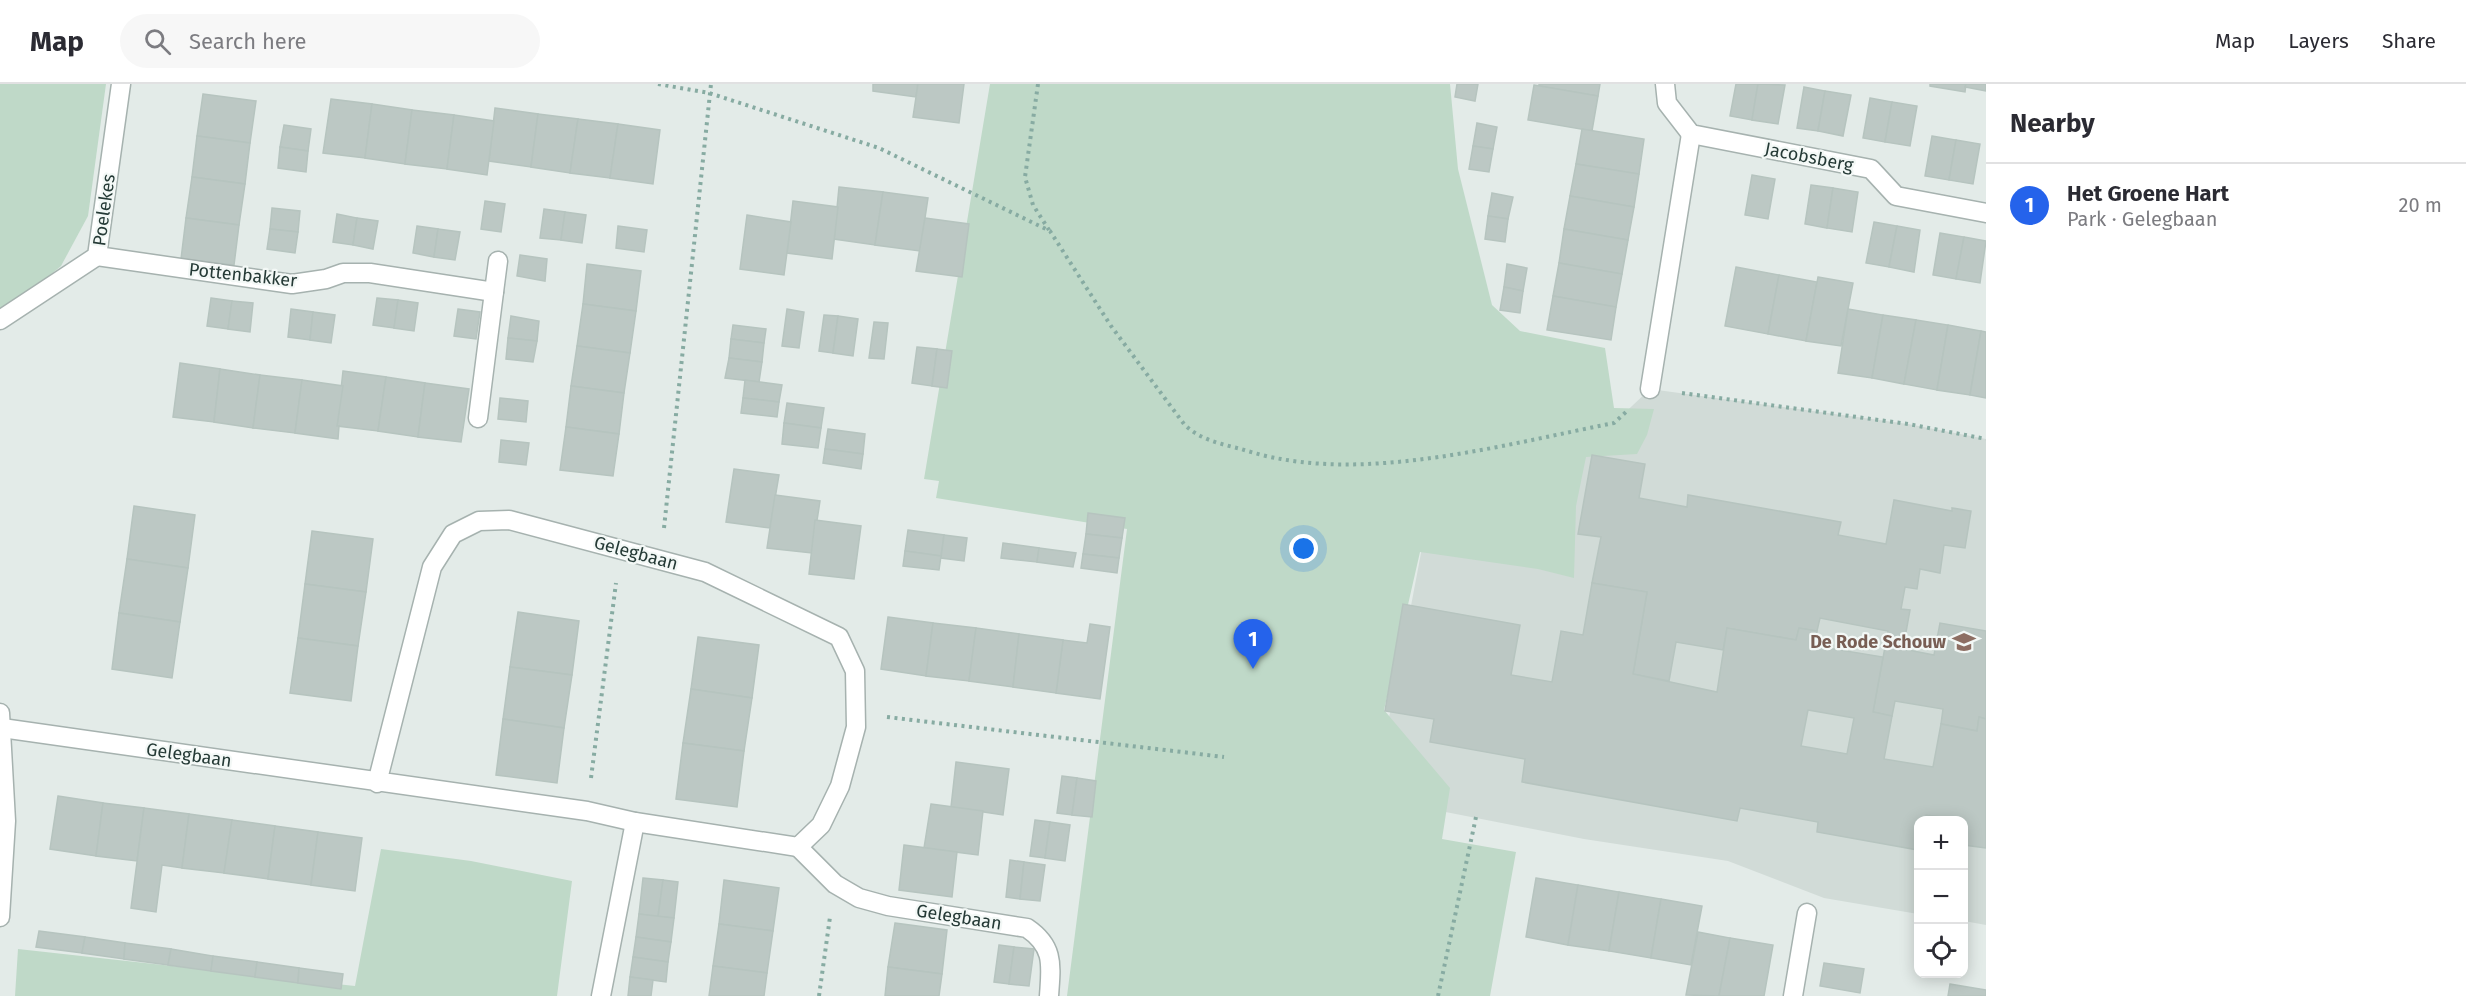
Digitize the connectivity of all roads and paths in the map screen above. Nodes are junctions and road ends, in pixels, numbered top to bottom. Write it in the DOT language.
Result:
graph roads {
  1 [pos="122,84"];
  2 [pos="658,84"];
  3 [pos="711,84"];
  4 [pos="1038,84"];
  5 [pos="1665,84"];
  6 [pos="709,93"];
  7 [pos="1691,134"];
  8 [pos="1986,213"];
  9 [pos="1050,231"];
  10 [pos="98,256"];
  11 [pos="498,261"];
  12 [pos="494,292"];
  13 [pos="0,320"];
  14 [pos="1650,389"];
  15 [pos="478,418"];
  16 [pos="1986,440"];
  17 [pos="620,548"];
  18 [pos="660,560"];
  19 [pos="856,714"];
  20 [pos="1,720"];
  21 [pos="1224,758"];
  22 [pos="377,783"];
  23 [pos="587,812"];
  24 [pos="1476,817"];
  25 [pos="635,822"];
  26 [pos="798,847"];
  27 [pos="835,884"];
  28 [pos="1807,913"];
  29 [pos="0,917"];
  30 [pos="601,996"];
  31 [pos="819,996"];
  32 [pos="1049,996"];
  33 [pos="1438,996"];
  34 [pos="1793,996"];
  1 -- 10 [label="street, Poelekes"];
  2 -- 6 [label="path"];
  3 -- 6 [label="path"];
  4 -- 9 [label="path"];
  5 -- 7 [label="street"];
  6 -- 9 [label="path"];
  6 -- 18 [label="path"];
  7 -- 8 [label="street, Jacobsberg"];
  7 -- 14 [label="street"];
  9 -- 14 [label="path"];
  10 -- 12 [label="street, Pottenbakker"];
  10 -- 13 [label="street, Poelekes"];
  11 -- 12 [label="street"];
  12 -- 15 [label="street"];
  14 -- 16 [label="path"];
  17 -- 18 [label="street, Gelegbaan"];
  17 -- 22 [label="street, Gelegbaan"];
  17 -- 23 [label="path"];
  18 -- 19 [label="street, Gelegbaan"];
  19 -- 21 [label="path"];
  19 -- 26 [label="street, Gelegbaan"];
  20 -- 22 [label="street, Gelegbaan"];
  20 -- 29 [label="street"];
  22 -- 23 [label="street, Gelegbaan"];
  23 -- 25 [label="street, Gelegbaan"];
  24 -- 33 [label="path"];
  25 -- 26 [label="street, Gelegbaan"];
  25 -- 30 [label="street"];
  26 -- 27 [label="street, Gelegbaan"];
  27 -- 31 [label="path"];
  27 -- 32 [label="street, Gelegbaan"];
  28 -- 34 [label="street"];
}
